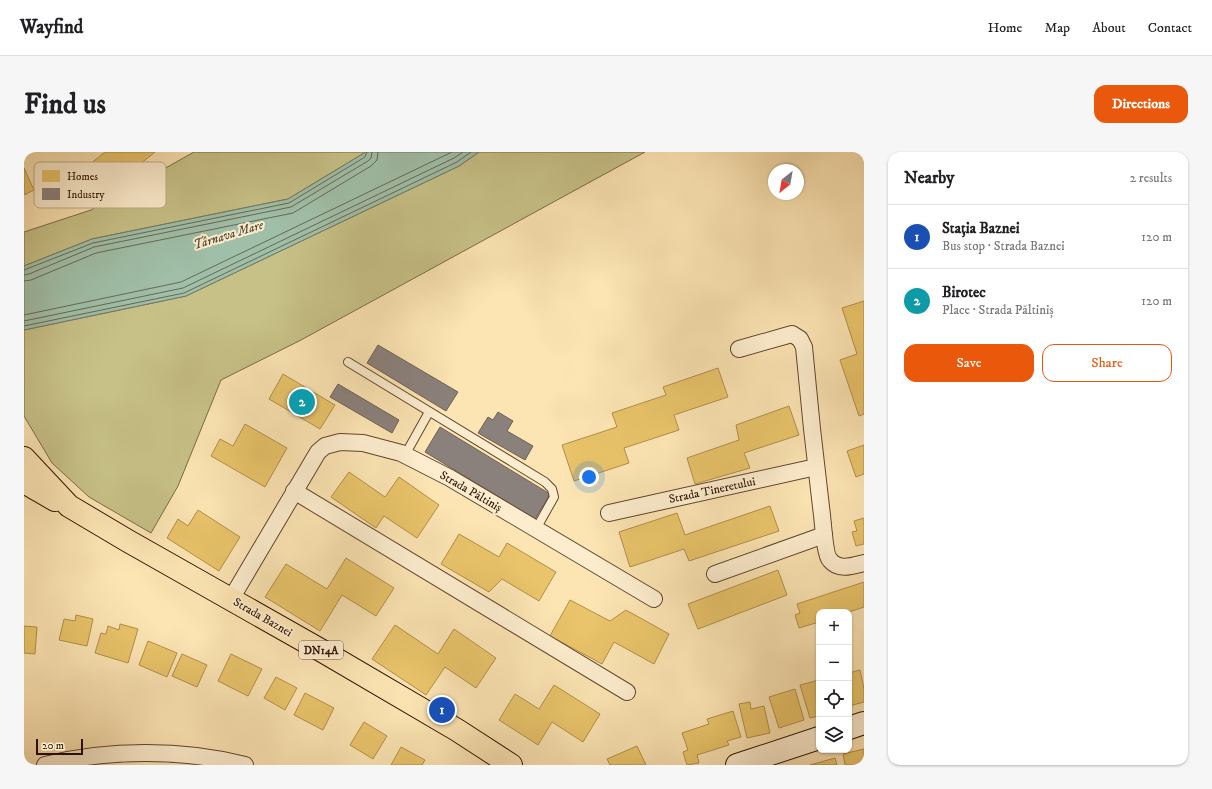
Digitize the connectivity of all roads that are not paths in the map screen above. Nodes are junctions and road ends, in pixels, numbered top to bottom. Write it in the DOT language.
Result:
graph roads {
  1 [pos="739,349"];
  2 [pos="348,362"];
  3 [pos="429,412"];
  4 [pos="405,455"];
  5 [pos="24,458"];
  6 [pos="816,467"];
  7 [pos="24,482"];
  8 [pos="294,491"];
  9 [pos="69,506"];
  10 [pos="609,513"];
  11 [pos="536,529"];
  12 [pos="824,535"];
  13 [pos="864,563"];
  14 [pos="715,574"];
  15 [pos="231,599"];
  16 [pos="654,599"];
  17 [pos="627,692"];
  18 [pos="864,723"];
  19 [pos="852,727"];
  20 [pos="816,739"];
  21 [pos="46,765"];
  22 [pos="245,765"];
  23 [pos="511,765"];
  24 [pos="737,765"];
  1 -- 6 [label="street"];
  2 -- 3 [label="lane"];
  3 -- 4 [label="lane"];
  3 -- 11 [label="lane"];
  4 -- 8 [label="street, Strada Păltiniș"];
  4 -- 11 [label="street, Strada Păltiniș"];
  5 -- 9 [label="main road, Strada Baznei / DN14A"];
  6 -- 10 [label="street, Strada Tineretului"];
  6 -- 12 [label="street"];
  7 -- 9 [label="main road, DN14A"];
  8 -- 15 [label="street, Strada Păltiniș"];
  8 -- 17 [label="street"];
  9 -- 15 [label="main road, Strada Baznei / DN14A"];
  11 -- 16 [label="street, Strada Păltiniș"];
  12 -- 13 [label="street"];
  12 -- 14 [label="street"];
  15 -- 23 [label="main road, Strada Baznei / DN14A"];
  18 -- 19 [label="main road"];
  20 -- 24 [label="main road"];
  21 -- 22 [label="street"];
}
